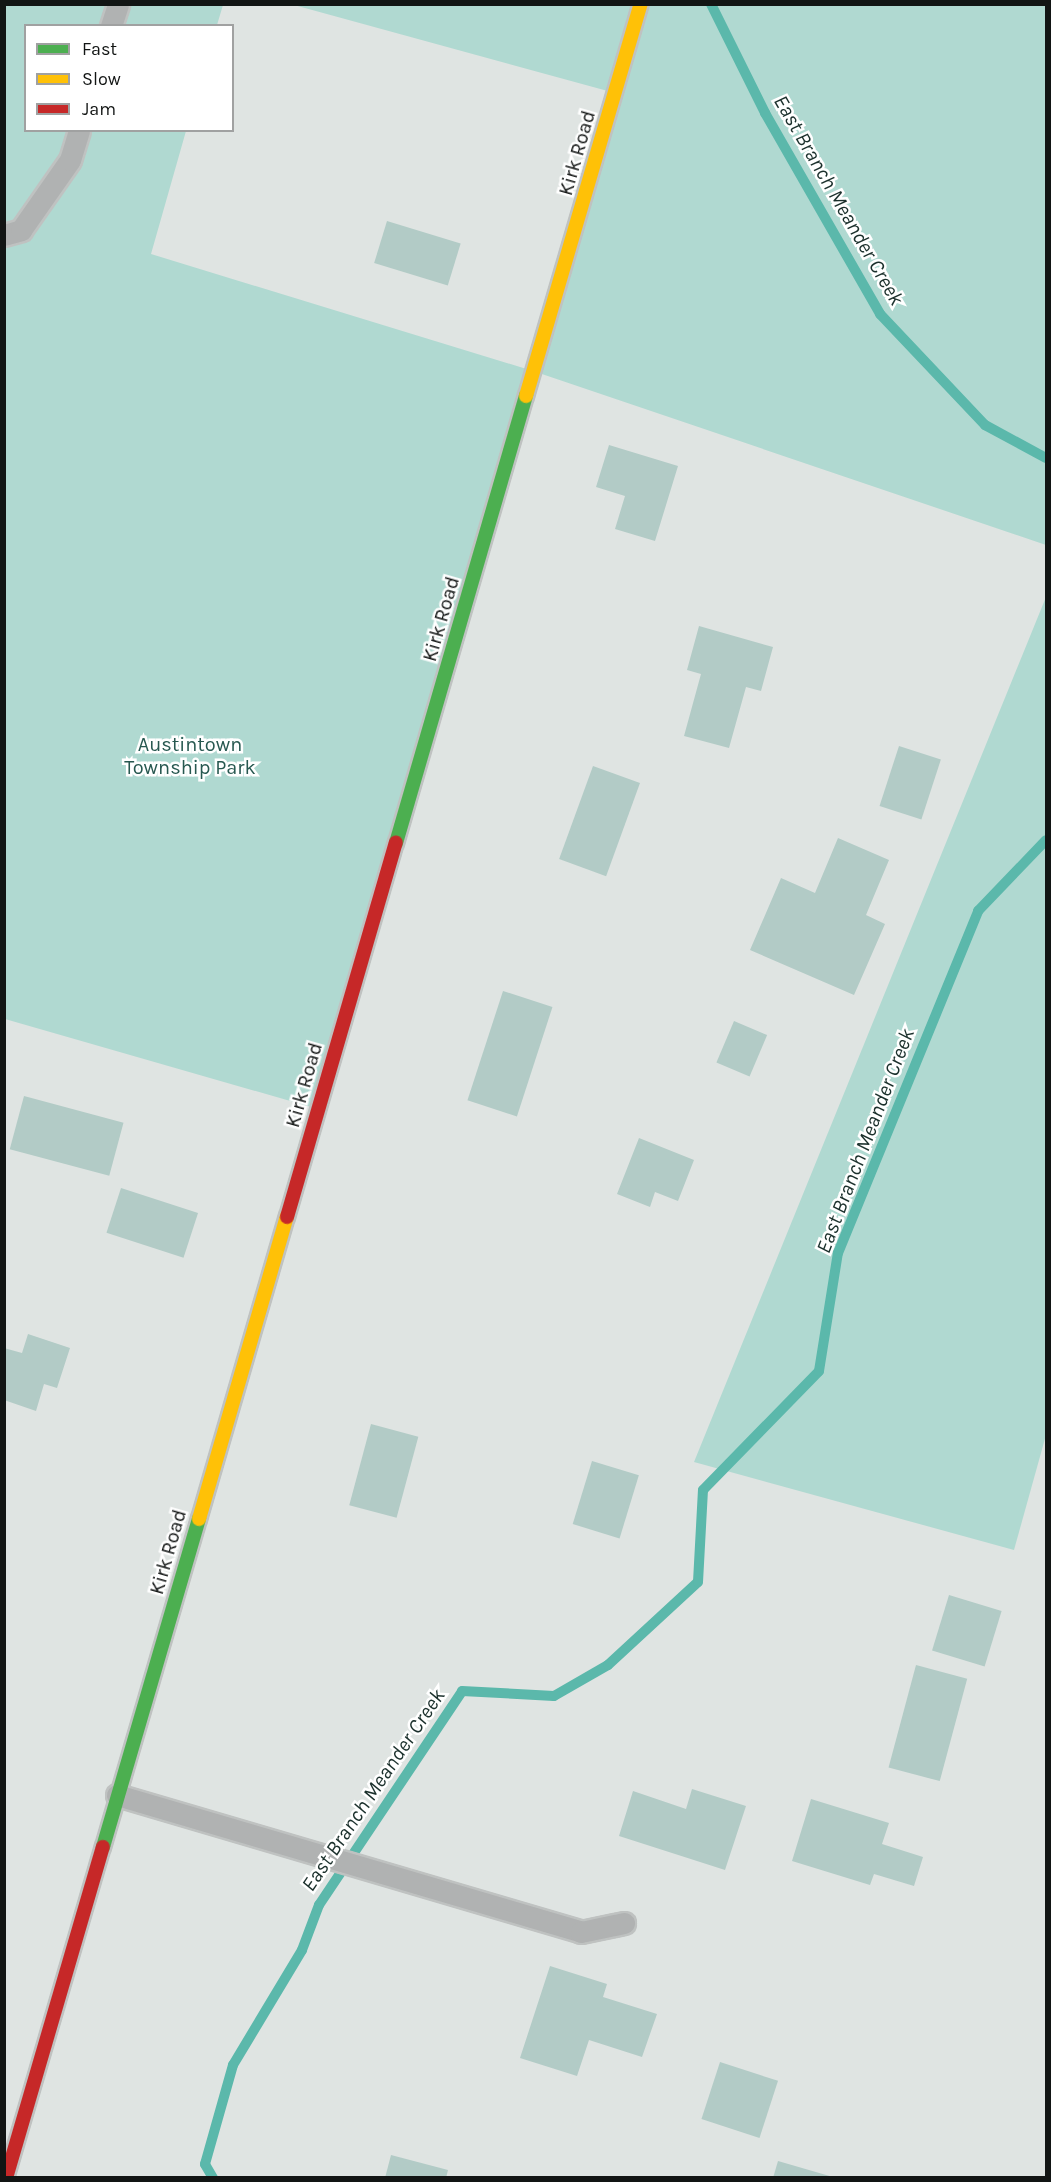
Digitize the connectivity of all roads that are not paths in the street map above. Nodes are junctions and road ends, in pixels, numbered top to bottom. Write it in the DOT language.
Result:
graph roads {
  1 [pos="118,4"];
  2 [pos="641,4"];
  3 [pos="112,24"];
  4 [pos="78,132"];
  5 [pos="4,235"];
  6 [pos="117,1795"];
  7 [pos="624,1923"];
  8 [pos="6,2178"];
  1 -- 3 [label="lane"];
  2 -- 6 [label="street, Kirk Road"];
  4 -- 5 [label="lane"];
  6 -- 7 [label="lane"];
  6 -- 8 [label="street, Kirk Road"];
}
